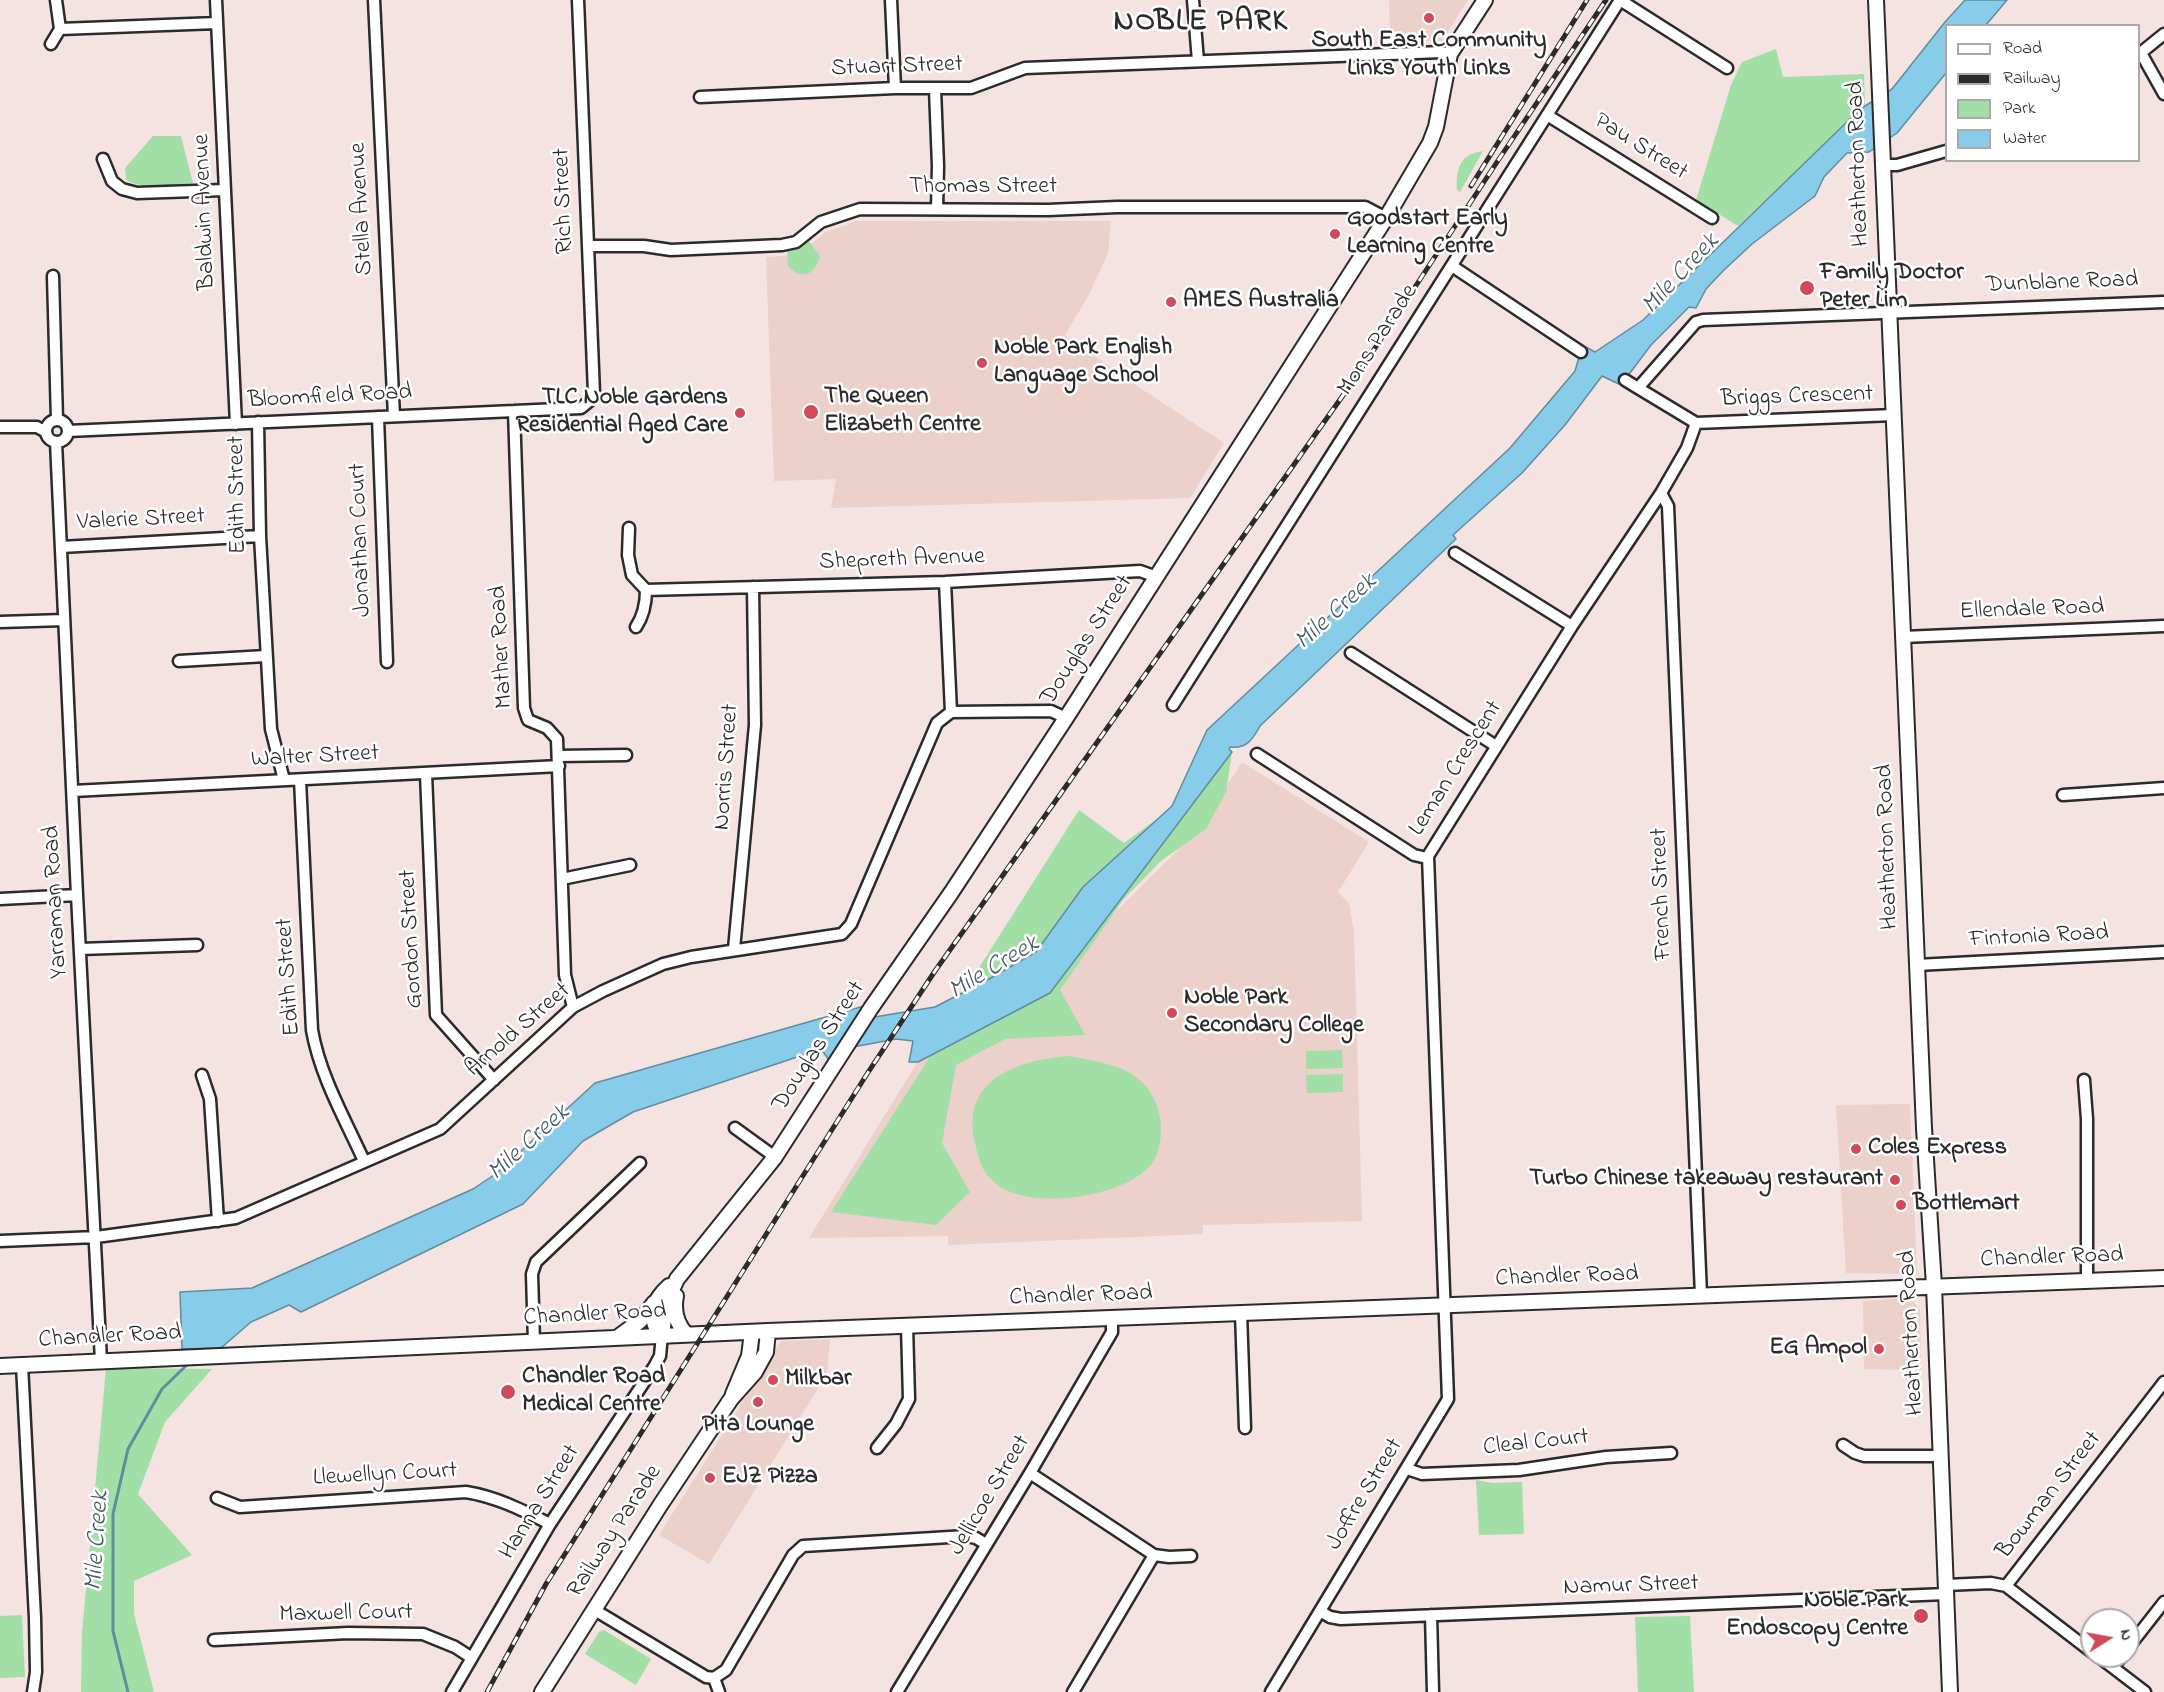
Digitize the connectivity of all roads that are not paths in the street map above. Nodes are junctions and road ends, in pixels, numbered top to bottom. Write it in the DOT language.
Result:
graph roads {
  1 [pos="56,0"];
  2 [pos="216,0"];
  3 [pos="374,0"];
  4 [pos="578,0"];
  5 [pos="891,0"];
  6 [pos="1193,0"];
  7 [pos="1485,0"];
  8 [pos="1620,0"];
  9 [pos="1876,0"];
  10 [pos="217,23"];
  11 [pos="60,29"];
  12 [pos="2164,34"];
  13 [pos="51,44"];
  14 [pos="1450,54"];
  15 [pos="2140,54"];
  16 [pos="1198,61"];
  17 [pos="1727,68"];
  18 [pos="895,88"];
  19 [pos="935,89"];
  20 [pos="2164,94"];
  21 [pos="700,97"];
  22 [pos="1547,115"];
  23 [pos="1945,152"];
  24 [pos="103,159"];
  25 [pos="1882,165"];
  26 [pos="224,190"];
  27 [pos="937,209"];
  28 [pos="1386,218"];
  29 [pos="1712,218"];
  30 [pos="588,246"];
  31 [pos="1452,266"];
  32 [pos="54,276"];
  33 [pos="2164,302"];
  34 [pos="1889,311"];
  35 [pos="1581,352"];
  36 [pos="1625,380"];
  37 [pos="1638,388"];
  38 [pos="592,399"];
  39 [pos="514,411"];
  40 [pos="1894,415"];
  41 [pos="394,416"];
  42 [pos="378,417"];
  43 [pos="57,420"];
  44 [pos="258,422"];
  45 [pos="236,423"];
  46 [pos="1699,423"];
  47 [pos="0,427"];
  48 [pos="68,431"];
  49 [pos="46,432"];
  50 [pos="56,442"];
  51 [pos="1661,493"];
  52 [pos="628,528"];
  53 [pos="260,536"];
  54 [pos="61,547"];
  55 [pos="1455,553"];
  56 [pos="1157,577"];
  57 [pos="945,582"];
  58 [pos="753,587"];
  59 [pos="646,590"];
  60 [pos="64,620"];
  61 [pos="0,622"];
  62 [pos="1572,626"];
  63 [pos="2164,626"];
  64 [pos="636,627"];
  65 [pos="1903,637"];
  66 [pos="1351,653"];
  67 [pos="266,656"];
  68 [pos="179,661"];
  69 [pos="387,662"];
  70 [pos="1173,705"];
  71 [pos="951,712"];
  72 [pos="1066,718"];
  73 [pos="1496,746"];
  74 [pos="1257,754"];
  75 [pos="626,755"];
  76 [pos="559,761"];
  77 [pos="426,774"];
  78 [pos="284,780"];
  79 [pos="300,780"];
  80 [pos="2164,788"];
  81 [pos="73,791"];
  82 [pos="2063,795"];
  83 [pos="1427,858"];
  84 [pos="630,865"];
  85 [pos="562,879"];
  86 [pos="77,895"];
  87 [pos="0,899"];
  88 [pos="197,945"];
  89 [pos="80,949"];
  90 [pos="734,949"];
  91 [pos="2164,952"];
  92 [pos="1917,965"];
  93 [pos="573,1007"];
  94 [pos="202,1075"];
  95 [pos="494,1080"];
  96 [pos="2084,1080"];
  97 [pos="735,1128"];
  98 [pos="776,1157"];
  99 [pos="364,1161"];
  100 [pos="640,1163"];
  101 [pos="218,1221"];
  102 [pos="96,1237"];
  103 [pos="0,1241"];
  104 [pos="680,1276"];
  105 [pos="2164,1278"];
  106 [pos="2087,1280"];
  107 [pos="1934,1286"];
  108 [pos="1701,1295"];
  109 [pos="659,1298"];
  110 [pos="1445,1305"];
  111 [pos="1241,1313"];
  112 [pos="1112,1318"];
  113 [pos="907,1326"];
  114 [pos="768,1331"];
  115 [pos="752,1332"];
  116 [pos="686,1334"];
  117 [pos="662,1335"];
  118 [pos="616,1338"];
  119 [pos="534,1342"];
  120 [pos="101,1361"];
  121 [pos="22,1365"];
  122 [pos="0,1366"];
  123 [pos="2164,1382"];
  124 [pos="731,1399"];
  125 [pos="1245,1428"];
  126 [pos="1843,1445"];
  127 [pos="877,1449"];
  128 [pos="1671,1453"];
  129 [pos="1941,1456"];
  130 [pos="1407,1468"];
  131 [pos="1030,1473"];
  132 [pos="217,1498"];
  133 [pos="550,1524"];
  134 [pos="986,1544"];
  135 [pos="1154,1555"];
  136 [pos="1191,1556"];
  137 [pos="2006,1586"];
  138 [pos="1946,1590"];
  139 [pos="2164,1602"];
  140 [pos="592,1610"];
  141 [pos="1320,1611"];
  142 [pos="1431,1615"];
  143 [pos="2140,1633"];
  144 [pos="214,1640"];
  145 [pos="2080,1643"];
  146 [pos="472,1658"];
  147 [pos="2114,1668"];
  148 [pos="714,1678"];
  149 [pos="33,1692"];
  150 [pos="452,1692"];
  151 [pos="542,1692"];
  152 [pos="719,1692"];
  153 [pos="897,1692"];
  154 [pos="1073,1692"];
  155 [pos="1271,1692"];
  156 [pos="1434,1692"];
  157 [pos="1950,1692"];
  158 [pos="2145,1692"];
  1 -- 11 [label="street"];
  2 -- 10 [label="street, Baldwin Avenue"];
  3 -- 41 [label="street, Stella Avenue"];
  4 -- 30 [label="street, Rich Street"];
  5 -- 18 [label="street"];
  6 -- 16 [label="street"];
  7 -- 14 [label="main road, Douglas Street"];
  8 -- 17 [label="street"];
  8 -- 22 [label="street, Mons Parade"];
  9 -- 25 [label="main road, Heatherton Road"];
  10 -- 11 [label="street"];
  10 -- 26 [label="street, Baldwin Avenue"];
  11 -- 13 [label="street"];
  12 -- 15 [label="street"];
  14 -- 16 [label="street, Stuart Street"];
  14 -- 28 [label="main road, Douglas Street"];
  15 -- 20 [label="street"];
  16 -- 19 [label="street, Stuart Street"];
  18 -- 19 [label="street, Stuart Street"];
  18 -- 21 [label="street, Stuart Street"];
  19 -- 27 [label="street"];
  22 -- 29 [label="street, Pau Street"];
  22 -- 31 [label="street, Mons Parade"];
  23 -- 25 [label="street"];
  24 -- 26 [label="street"];
  25 -- 34 [label="main road, Heatherton Road"];
  26 -- 45 [label="street, Baldwin Avenue"];
  27 -- 28 [label="street, Thomas Street"];
  27 -- 30 [label="street, Thomas Street"];
  28 -- 56 [label="main road, Douglas Street"];
  30 -- 38 [label="street, Rich Street"];
  31 -- 35 [label="street"];
  31 -- 70 [label="street, Mons Parade"];
  32 -- 43 [label="street"];
  33 -- 34 [label="street, Dunblane Road"];
  34 -- 37 [label="street, Dunblane Road"];
  34 -- 40 [label="main road, Heatherton Road"];
  36 -- 37 [label="street"];
  37 -- 46 [label="street"];
  38 -- 39 [label="street, Bloomfield Road"];
  39 -- 41 [label="street, Bloomfield Road"];
  39 -- 76 [label="street, Mather Road"];
  40 -- 46 [label="street, Briggs Crescent"];
  40 -- 65 [label="main road, Heatherton Road"];
  41 -- 42 [label="street, Bloomfield Road"];
  42 -- 44 [label="street, Bloomfield Road"];
  42 -- 69 [label="street, Jonathan Court"];
  43 -- 48 [label="street"];
  43 -- 49 [label="street"];
  44 -- 45 [label="street, Bloomfield Road"];
  44 -- 53 [label="street, Edith Street"];
  45 -- 48 [label="street, Bloomfield Road"];
  46 -- 51 [label="street, Leman Crescent"];
  47 -- 49 [label="street"];
  48 -- 50 [label="street"];
  49 -- 50 [label="street"];
  50 -- 54 [label="street, Yarraman Road"];
  51 -- 62 [label="street, Leman Crescent"];
  51 -- 108 [label="street, French Street"];
  52 -- 59 [label="street"];
  53 -- 54 [label="street, Valerie Street"];
  53 -- 67 [label="street, Edith Street"];
  54 -- 60 [label="street, Yarraman Road"];
  55 -- 62 [label="street"];
  56 -- 57 [label="street, Shepreth Avenue"];
  56 -- 72 [label="main road, Douglas Street"];
  57 -- 58 [label="street, Shepreth Avenue"];
  57 -- 71 [label="street"];
  58 -- 59 [label="street, Shepreth Avenue"];
  58 -- 90 [label="street, Norris Street"];
  59 -- 64 [label="street"];
  60 -- 61 [label="street"];
  60 -- 81 [label="street, Yarraman Road"];
  62 -- 73 [label="street, Leman Crescent"];
  63 -- 65 [label="street, Ellendale Road"];
  65 -- 92 [label="main road, Heatherton Road"];
  66 -- 73 [label="street"];
  67 -- 68 [label="street"];
  67 -- 78 [label="street, Edith Street"];
  71 -- 72 [label="street"];
  71 -- 90 [label="street, Arnold Street"];
  72 -- 98 [label="main road, Douglas Street"];
  73 -- 83 [label="street, Leman Crescent"];
  74 -- 83 [label="street"];
  75 -- 76 [label="street, Walter Street"];
  76 -- 77 [label="street, Walter Street"];
  76 -- 85 [label="street, Mather Road"];
  77 -- 79 [label="street, Walter Street"];
  77 -- 95 [label="street, Gordon Street"];
  78 -- 79 [label="street, Walter Street"];
  78 -- 81 [label="street, Walter Street"];
  79 -- 99 [label="street, Edith Street"];
  80 -- 82 [label="street"];
  81 -- 86 [label="street, Yarraman Road"];
  83 -- 110 [label="street, Leman Crescent"];
  84 -- 85 [label="street"];
  85 -- 93 [label="street, Mather Road"];
  86 -- 87 [label="street"];
  86 -- 89 [label="street, Yarraman Road"];
  88 -- 89 [label="street"];
  89 -- 102 [label="street, Yarraman Road"];
  90 -- 93 [label="street, Arnold Street"];
  91 -- 92 [label="street, Fintonia Road"];
  92 -- 107 [label="main road, Heatherton Road"];
  93 -- 95 [label="street, Arnold Street"];
  94 -- 101 [label="street"];
  95 -- 99 [label="street, Arnold Street"];
  96 -- 106 [label="street"];
  97 -- 98 [label="street"];
  98 -- 104 [label="main road, Douglas Street"];
  99 -- 101 [label="street, Arnold Street"];
  100 -- 119 [label="street"];
  101 -- 102 [label="street, Arnold Street"];
  102 -- 103 [label="street, Arnold Street"];
  102 -- 120 [label="street, Yarraman Road"];
  104 -- 109 [label="main road, Douglas Street"];
  104 -- 116 [label="main road"];
  104 -- 117 [label="main road, Douglas Street"];
  105 -- 106 [label="main road, Chandler Road"];
  106 -- 107 [label="main road, Chandler Road"];
  107 -- 108 [label="main road, Chandler Road"];
  107 -- 129 [label="main road, Heatherton Road"];
  108 -- 110 [label="main road, Chandler Road"];
  109 -- 117 [label="main road"];
  109 -- 118 [label="main road, Douglas Street"];
  110 -- 111 [label="main road, Chandler Road"];
  110 -- 130 [label="street, Joffre Street"];
  111 -- 112 [label="main road, Chandler Road"];
  111 -- 125 [label="street"];
  112 -- 113 [label="main road, Chandler Road"];
  112 -- 131 [label="street, Jellicoe Street"];
  113 -- 114 [label="main road, Chandler Road"];
  113 -- 127 [label="street"];
  114 -- 115 [label="main road, Chandler Road"];
  114 -- 124 [label="main road, Railway Parade"];
  115 -- 116 [label="main road, Chandler Road"];
  115 -- 124 [label="main road, Railway Parade"];
  116 -- 117 [label="main road, Chandler Road"];
  117 -- 118 [label="main road, Chandler Road"];
  117 -- 133 [label="street, Hanna Street"];
  118 -- 119 [label="main road, Chandler Road"];
  119 -- 120 [label="main road, Chandler Road"];
  120 -- 121 [label="main road, Chandler Road"];
  121 -- 122 [label="main road, Chandler Road"];
  121 -- 149 [label="street"];
  123 -- 137 [label="street, Bowman Street"];
  124 -- 140 [label="main road, Railway Parade"];
  126 -- 129 [label="street"];
  128 -- 130 [label="street, Cleal Court"];
  129 -- 138 [label="main road, Heatherton Road"];
  130 -- 141 [label="street, Joffre Street"];
  131 -- 134 [label="street, Jellicoe Street"];
  131 -- 135 [label="street"];
  132 -- 133 [label="street, Llewellyn Court"];
  133 -- 146 [label="street, Hanna Street"];
  134 -- 148 [label="street"];
  134 -- 153 [label="street, Jellicoe Street"];
  135 -- 136 [label="street"];
  135 -- 154 [label="street"];
  137 -- 138 [label="street, Bowman Street"];
  137 -- 145 [label="street"];
  138 -- 142 [label="street, Namur Street"];
  138 -- 157 [label="main road, Heatherton Road"];
  139 -- 143 [label="street"];
  140 -- 148 [label="street"];
  140 -- 151 [label="main road, Railway Parade"];
  141 -- 142 [label="street, Namur Street"];
  141 -- 155 [label="street, Joffre Street"];
  142 -- 156 [label="street"];
  144 -- 146 [label="street, Maxwell Court"];
  146 -- 150 [label="street, Hanna Street"];
  147 -- 158 [label="street"];
  148 -- 152 [label="street"];
}
